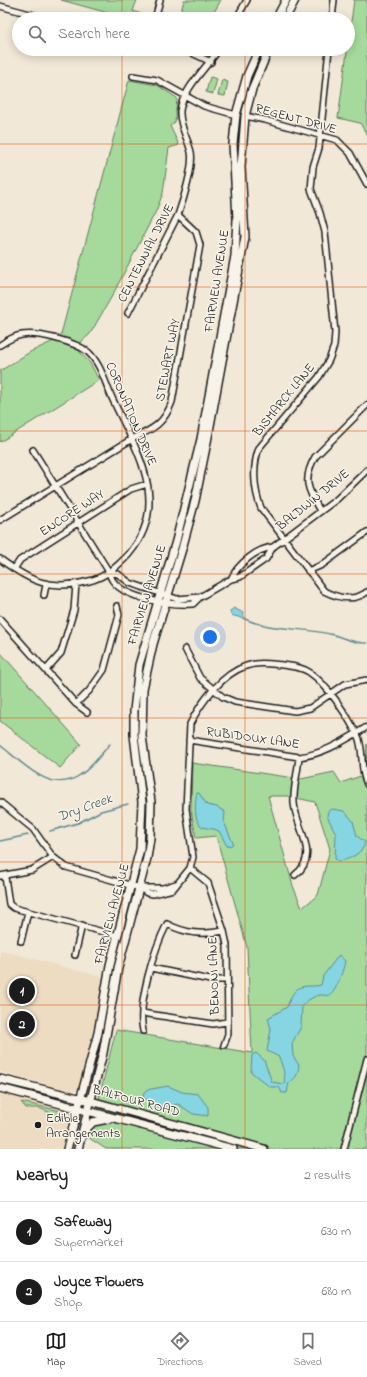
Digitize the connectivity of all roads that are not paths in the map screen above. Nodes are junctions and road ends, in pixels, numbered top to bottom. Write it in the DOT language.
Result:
graph roads {
  1 [pos="160,0"];
  2 [pos="248,0"];
  3 [pos="286,0"];
  4 [pos="295,0"];
  5 [pos="334,0"];
  6 [pos="0,6"];
  7 [pos="22,12"];
  8 [pos="157,12"];
  9 [pos="240,12"];
  10 [pos="280,12"];
  11 [pos="289,12"];
  12 [pos="333,12"];
  13 [pos="198,56"];
  14 [pos="214,56"];
  15 [pos="256,56"];
  16 [pos="266,56"];
  17 [pos="328,56"];
  18 [pos="211,62"];
  19 [pos="133,76"];
  20 [pos="186,95"];
  21 [pos="236,115"];
  22 [pos="245,116"];
  23 [pos="320,136"];
  24 [pos="367,184"];
  25 [pos="178,215"];
  26 [pos="128,313"];
  27 [pos="0,345"];
  28 [pos="367,405"];
  29 [pos="132,439"];
  30 [pos="33,450"];
  31 [pos="367,470"];
  32 [pos="147,484"];
  33 [pos="55,486"];
  34 [pos="320,511"];
  35 [pos="0,520"];
  36 [pos="78,522"];
  37 [pos="367,532"];
  38 [pos="284,538"];
  39 [pos="273,547"];
  40 [pos="0,559"];
  41 [pos="14,569"];
  42 [pos="308,571"];
  43 [pos="110,572"];
  44 [pos="231,579"];
  45 [pos="76,584"];
  46 [pos="46,585"];
  47 [pos="367,592"];
  48 [pos="44,595"];
  49 [pos="159,597"];
  50 [pos="167,599"];
  51 [pos="117,606"];
  52 [pos="0,619"];
  53 [pos="185,649"];
  54 [pos="46,670"];
  55 [pos="367,680"];
  56 [pos="214,690"];
  57 [pos="331,694"];
  58 [pos="76,704"];
  59 [pos="88,712"];
  60 [pos="367,727"];
  61 [pos="356,733"];
  62 [pos="189,740"];
  63 [pos="299,757"];
  64 [pos="367,784"];
  65 [pos="0,802"];
  66 [pos="53,856"];
  67 [pos="190,868"];
  68 [pos="295,875"];
  69 [pos="2,876"];
  70 [pos="132,885"];
  71 [pos="140,888"];
  72 [pos="28,912"];
  73 [pos="82,925"];
  74 [pos="224,931"];
  75 [pos="118,936"];
  76 [pos="21,941"];
  77 [pos="75,955"];
  78 [pos="151,968"];
  79 [pos="227,980"];
  80 [pos="142,1013"];
  81 [pos="227,1022"];
  82 [pos="143,1031"];
  83 [pos="224,1045"];
  84 [pos="367,1059"];
  85 [pos="366,1066"];
  86 [pos="366,1073"];
  87 [pos="0,1080"];
  88 [pos="0,1088"];
  89 [pos="80,1099"];
  90 [pos="91,1101"];
  91 [pos="78,1108"];
  92 [pos="88,1111"];
  93 [pos="119,1119"];
  94 [pos="82,1134"];
  95 [pos="67,1149"];
  96 [pos="78,1149"];
  97 [pos="233,1149"];
  98 [pos="264,1149"];
  99 [pos="344,1149"];
  1 -- 8 [label="street"];
  2 -- 9 [label="street"];
  3 -- 10 [label="street"];
  4 -- 11 [label="street"];
  5 -- 12 [label="street"];
  6 -- 7 [label="street"];
  13 -- 18 [label="street"];
  14 -- 18 [label="street, CENTENNIAL DRIVE"];
  15 -- 21 [label="street, FAIRVIEW AVENUE"];
  16 -- 22 [label="street, FAIRVIEW AVENUE"];
  17 -- 23 [label="street, BISMARCK LANE"];
  18 -- 20 [label="street, CENTENNIAL DRIVE"];
  19 -- 20 [label="street"];
  20 -- 21 [label="street"];
  20 -- 25 [label="street, CENTENNIAL DRIVE"];
  21 -- 22 [label="street"];
  21 -- 49 [label="street, FAIRVIEW AVENUE"];
  22 -- 23 [label="street, REGENT DRIVE"];
  22 -- 50 [label="street, FAIRVIEW AVENUE"];
  23 -- 24 [label="street, REGENT DRIVE"];
  23 -- 38 [label="street, BISMARCK LANE"];
  25 -- 26 [label="street, CENTENNIAL DRIVE"];
  25 -- 29 [label="street, STEWART WAY"];
  27 -- 29 [label="street, CORONATION DRIVE"];
  28 -- 34 [label="street"];
  29 -- 32 [label="street, CORONATION DRIVE"];
  29 -- 33 [label="street, STEWART WAY"];
  30 -- 33 [label="street, BALDWIN DRIVE"];
  31 -- 34 [label="street, BALDWIN DRIVE"];
  32 -- 36 [label="street, ENCORE WAY"];
  32 -- 43 [label="street, CORONATION DRIVE"];
  33 -- 35 [label="street, STEWART WAY"];
  33 -- 36 [label="street, BALDWIN DRIVE"];
  34 -- 38 [label="street, BALDWIN DRIVE"];
  36 -- 41 [label="street, ENCORE WAY"];
  36 -- 43 [label="street, BALDWIN DRIVE"];
  37 -- 42 [label="street"];
  38 -- 39 [label="street, BALDWIN DRIVE"];
  38 -- 42 [label="street, BISMARCK LANE"];
  39 -- 44 [label="street, BALDWIN DRIVE"];
  39 -- 44 [label="street, BALDWIN DRIVE"];
  40 -- 41 [label="street"];
  41 -- 46 [label="street"];
  42 -- 47 [label="street, BISMARCK LANE"];
  43 -- 45 [label="street"];
  43 -- 49 [label="street, BALDWIN DRIVE"];
  43 -- 49 [label="street, BALDWIN DRIVE"];
  44 -- 50 [label="street, BALDWIN DRIVE"];
  45 -- 46 [label="street"];
  45 -- 54 [label="street"];
  46 -- 48 [label="street"];
  49 -- 50 [label="street, BALDWIN DRIVE"];
  49 -- 70 [label="street, FAIRVIEW AVENUE"];
  50 -- 71 [label="street, FAIRVIEW AVENUE"];
  51 -- 58 [label="street"];
  52 -- 54 [label="street"];
  53 -- 56 [label="street"];
  54 -- 58 [label="street"];
  55 -- 57 [label="street"];
  56 -- 57 [label="street"];
  56 -- 57 [label="street"];
  56 -- 62 [label="street"];
  57 -- 61 [label="street"];
  58 -- 59 [label="street"];
  60 -- 61 [label="street, RUBIDOUX LANE"];
  61 -- 63 [label="street, RUBIDOUX LANE"];
  61 -- 64 [label="street"];
  62 -- 63 [label="street, RUBIDOUX LANE"];
  62 -- 67 [label="street"];
  63 -- 68 [label="street"];
  65 -- 66 [label="street"];
  66 -- 69 [label="street"];
  66 -- 70 [label="street"];
  67 -- 71 [label="street"];
  67 -- 74 [label="street, BENONI LANE"];
  69 -- 72 [label="street"];
  70 -- 71 [label="street"];
  70 -- 75 [label="street, FAIRVIEW AVENUE"];
  71 -- 90 [label="street, FAIRVIEW AVENUE"];
  72 -- 73 [label="street"];
  72 -- 76 [label="street"];
  73 -- 75 [label="street"];
  73 -- 77 [label="street"];
  74 -- 78 [label="street"];
  74 -- 79 [label="street, BENONI LANE"];
  75 -- 89 [label="street, FAIRVIEW AVENUE"];
  78 -- 79 [label="street"];
  78 -- 80 [label="street"];
  79 -- 81 [label="street, BENONI LANE"];
  80 -- 81 [label="street"];
  80 -- 82 [label="street"];
  81 -- 83 [label="street, BENONI LANE"];
  84 -- 85 [label="street"];
  85 -- 86 [label="street"];
  86 -- 99 [label="street"];
  87 -- 89 [label="street, BALFOUR ROAD"];
  88 -- 91 [label="street, BALFOUR ROAD"];
  89 -- 90 [label="street, BALFOUR ROAD"];
  89 -- 91 [label="street, FAIRVIEW AVENUE"];
  90 -- 92 [label="street, FAIRVIEW AVENUE"];
  90 -- 98 [label="street, BALFOUR ROAD"];
  91 -- 92 [label="street, BALFOUR ROAD"];
  91 -- 95 [label="street, FAIRVIEW AVENUE"];
  92 -- 93 [label="street, BALFOUR ROAD"];
  92 -- 94 [label="street, FAIRVIEW AVENUE"];
  93 -- 94 [label="street"];
  93 -- 97 [label="street, BALFOUR ROAD"];
  94 -- 96 [label="street, FAIRVIEW AVENUE"];
}
